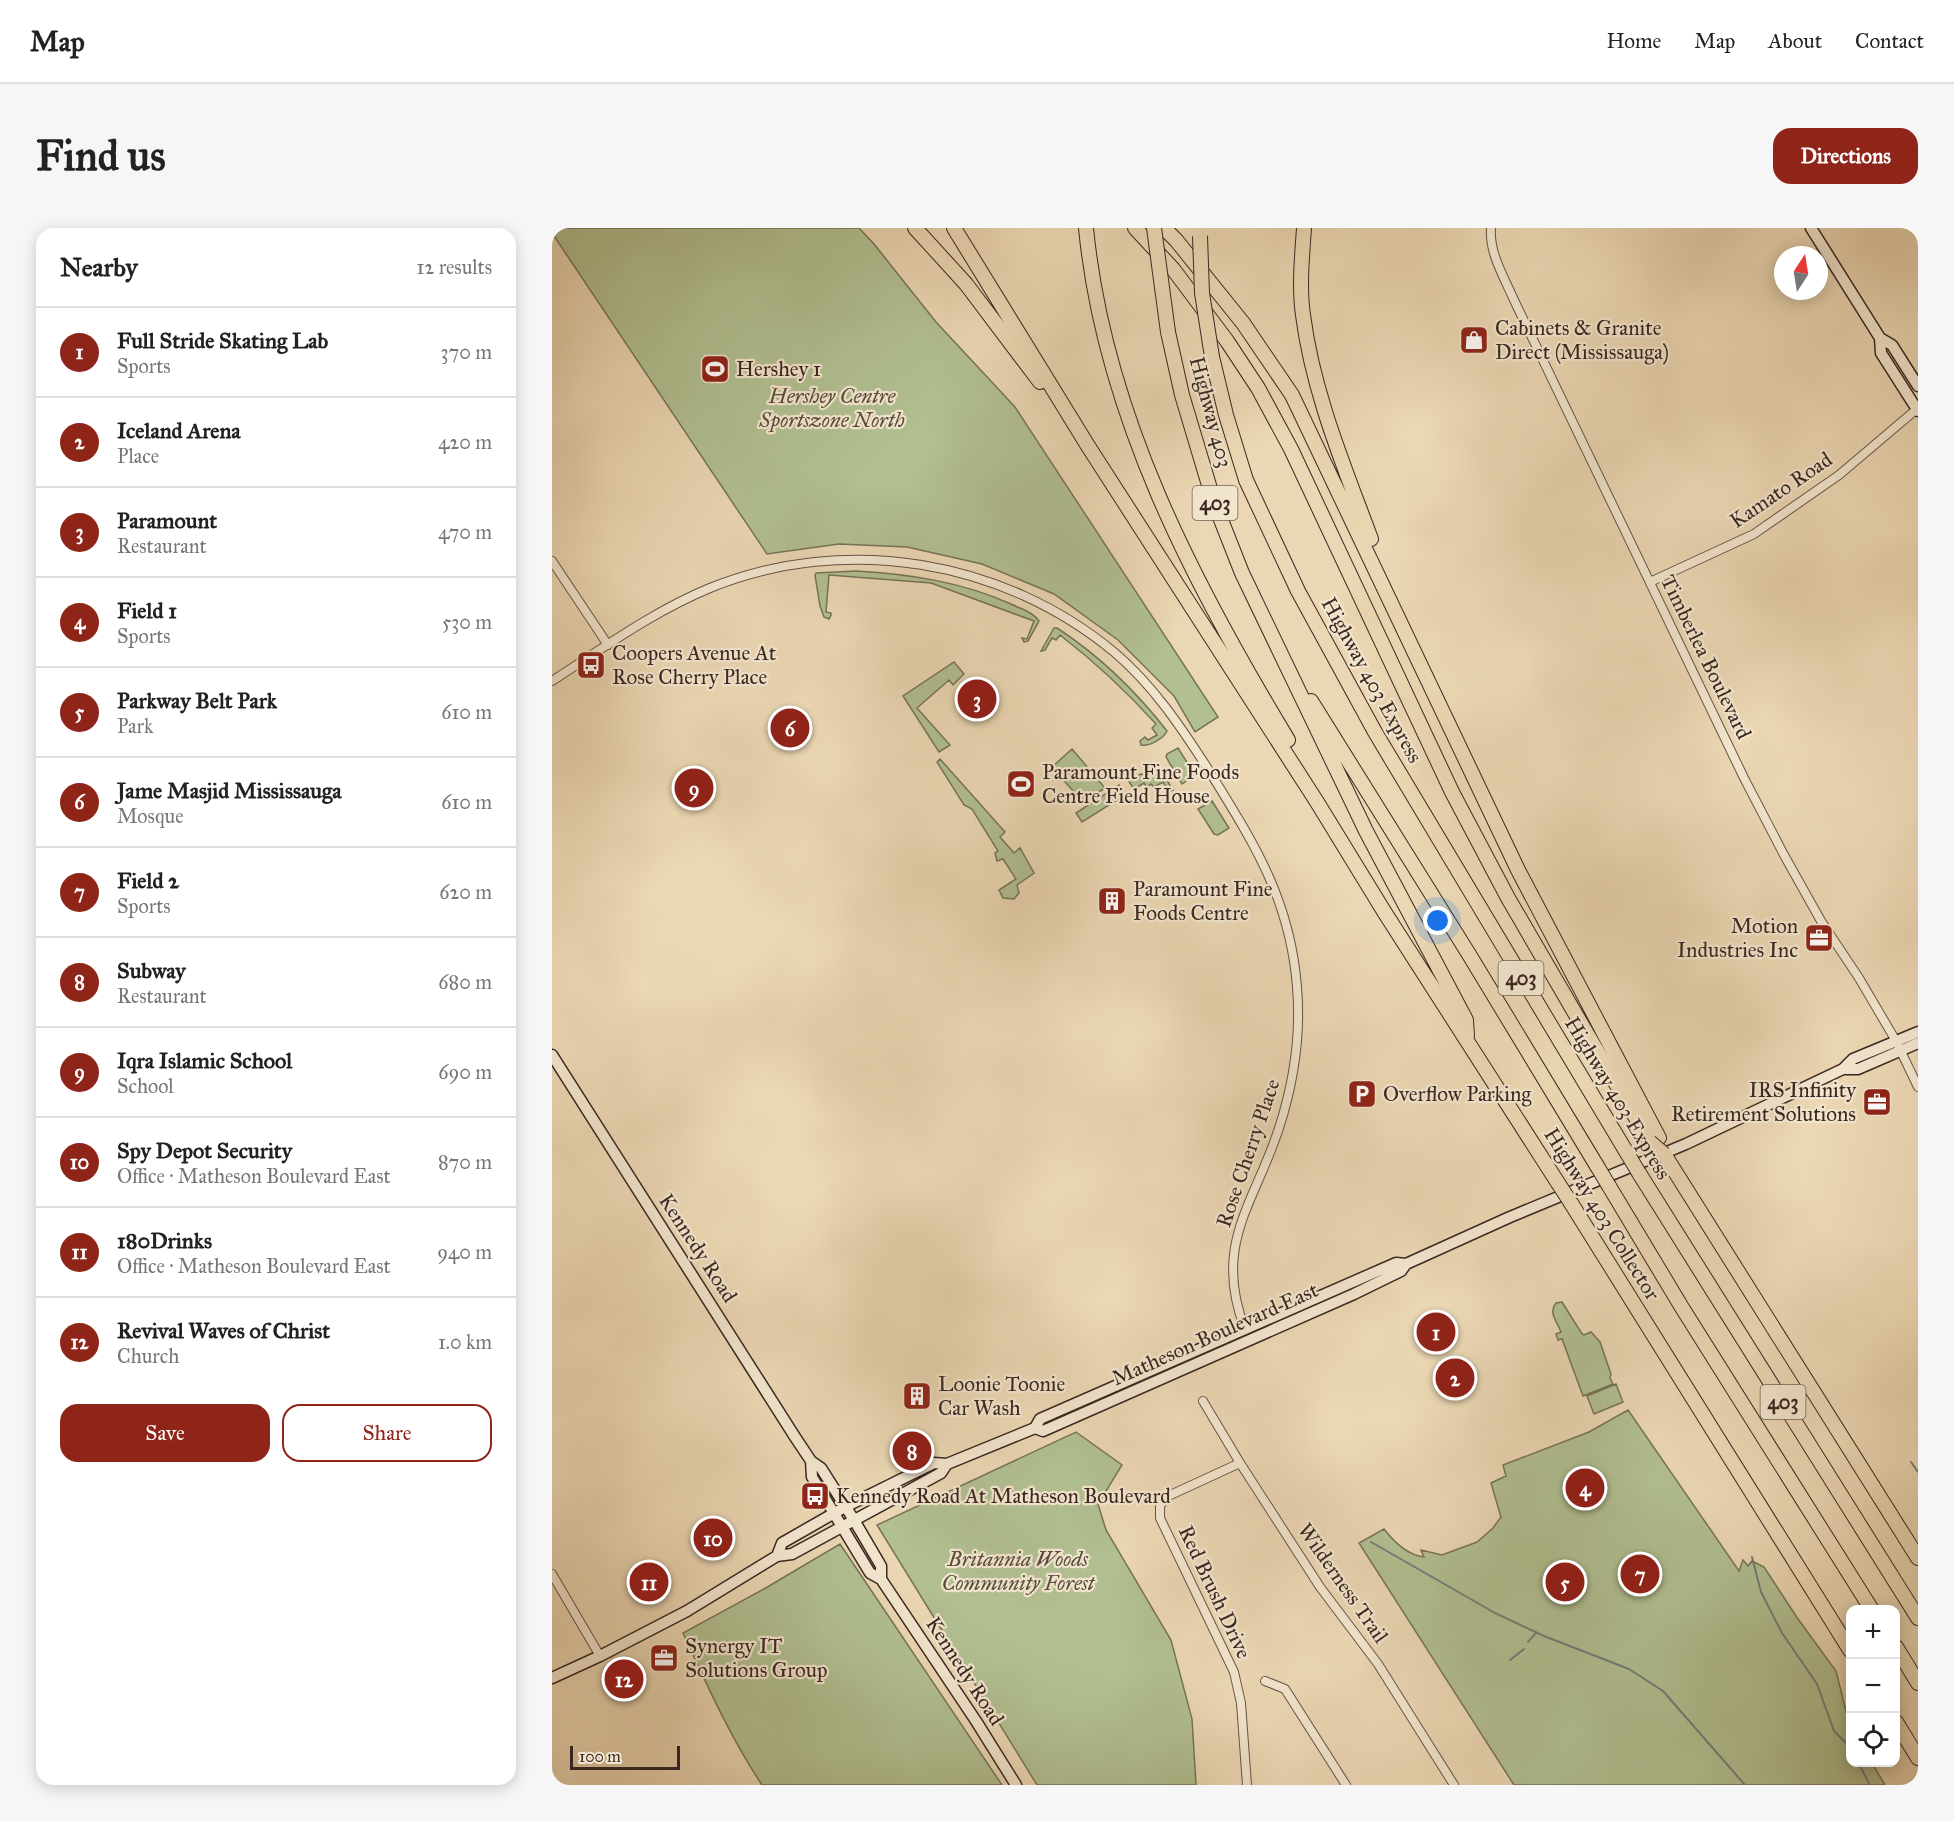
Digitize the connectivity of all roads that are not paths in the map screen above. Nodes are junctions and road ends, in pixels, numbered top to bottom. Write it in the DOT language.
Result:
graph roads {
  1 [pos="915,228"];
  2 [pos="954,228"];
  3 [pos="1086,228"];
  4 [pos="1135,228"];
  5 [pos="1154,228"];
  6 [pos="1164,228"];
  7 [pos="1304,228"];
  8 [pos="1491,228"];
  9 [pos="1811,228"];
  10 [pos="1200,232"];
  11 [pos="1880,338"];
  12 [pos="1918,386"];
  13 [pos="1918,409"];
  14 [pos="1088,446"];
  15 [pos="552,561"];
  16 [pos="1650,582"];
  17 [pos="1298,591"];
  18 [pos="1400,617"];
  19 [pos="608,645"];
  20 [pos="1287,664"];
  21 [pos="552,681"];
  22 [pos="1317,802"];
  23 [pos="1918,1032"];
  24 [pos="1467,1039"];
  25 [pos="1918,1043"];
  26 [pos="1899,1046"];
  27 [pos="552,1055"];
  28 [pos="1918,1087"];
  29 [pos="1654,1140"];
  30 [pos="1406,1264"];
  31 [pos="1245,1329"];
  32 [pos="1203,1401"];
  33 [pos="1035,1428"];
  34 [pos="811,1461"];
  35 [pos="1240,1463"];
  36 [pos="947,1464"];
  37 [pos="845,1507"];
  38 [pos="834,1513"];
  39 [pos="854,1520"];
  40 [pos="842,1527"];
  41 [pos="777,1556"];
  42 [pos="1918,1558"];
  43 [pos="552,1574"];
  44 [pos="881,1579"];
  45 [pos="1869,1605"];
  46 [pos="1918,1618"];
  47 [pos="1846,1642"];
  48 [pos="1900,1654"];
  49 [pos="600,1656"];
  50 [pos="552,1678"];
  51 [pos="1265,1681"];
  52 [pos="1918,1683"];
  53 [pos="1900,1729"];
  54 [pos="1918,1758"];
  55 [pos="1016,1785"];
  56 [pos="1246,1785"];
  57 [pos="1346,1785"];
  58 [pos="1454,1785"];
  1 -- 14 [label="highway"];
  2 -- 14 [label="highway"];
  3 -- 22 [label="highway"];
  4 -- 29 [label="highway"];
  5 -- 20 [label="highway, Highway 403 / 403, bridge"];
  6 -- 18 [label="highway"];
  7 -- 18 [label="highway"];
  8 -- 16 [label="street, Timberlea Boulevard"];
  9 -- 11 [label="street"];
  10 -- 17 [label="highway, Highway 403 / 403, bridge"];
  11 -- 12 [label="street"];
  11 -- 13 [label="street"];
  13 -- 16 [label="street, Kamato Road"];
  14 -- 22 [label="highway"];
  15 -- 19 [label="street"];
  16 -- 26 [label="street, Timberlea Boulevard"];
  17 -- 46 [label="highway, Highway 403 Express / 403, bridge"];
  18 -- 29 [label="highway"];
  19 -- 21 [label="street, Rose Cherry Place"];
  19 -- 31 [label="street, Rose Cherry Place"];
  20 -- 24 [label="highway"];
  20 -- 45 [label="highway, 403, bridge"];
  22 -- 24 [label="highway, Highway 403 Collector"];
  23 -- 26 [label="street, Matheson Boulevard East"];
  24 -- 47 [label="highway, Highway 403 Collector, bridge"];
  25 -- 26 [label="street, Matheson Boulevard East"];
  26 -- 28 [label="street, Timberlea Boulevard"];
  26 -- 30 [label="street, Matheson Boulevard East"];
  27 -- 34 [label="street, Kennedy Road"];
  29 -- 42 [label="highway, 403, bridge"];
  30 -- 31 [label="street, Matheson Boulevard East"];
  30 -- 33 [label="street, Matheson Boulevard East"];
  31 -- 33 [label="street, Matheson Boulevard East"];
  32 -- 35 [label="street, Wilderness Trail"];
  33 -- 36 [label="street, Matheson Boulevard East"];
  34 -- 37 [label="street, Kennedy Road"];
  34 -- 38 [label="street, Kennedy Road"];
  35 -- 56 [label="street, Red Brush Drive"];
  35 -- 58 [label="street, Wilderness Trail"];
  36 -- 37 [label="street, Matheson Boulevard East"];
  36 -- 39 [label="street, Matheson Boulevard East"];
  37 -- 38 [label="street, Matheson Boulevard East"];
  37 -- 39 [label="street, Kennedy Road"];
  38 -- 40 [label="street, Kennedy Road"];
  38 -- 41 [label="street, Matheson Boulevard East"];
  39 -- 40 [label="street, Matheson Boulevard East"];
  39 -- 44 [label="street, Kennedy Road"];
  40 -- 41 [label="street, Matheson Boulevard East"];
  40 -- 44 [label="street, Kennedy Road"];
  41 -- 49 [label="street, Matheson Boulevard East"];
  43 -- 49 [label="street"];
  44 -- 55 [label="street, Kennedy Road"];
  48 -- 52 [label="highway"];
  49 -- 50 [label="street, Matheson Boulevard East"];
  51 -- 57 [label="street"];
  53 -- 54 [label="highway"];
}
